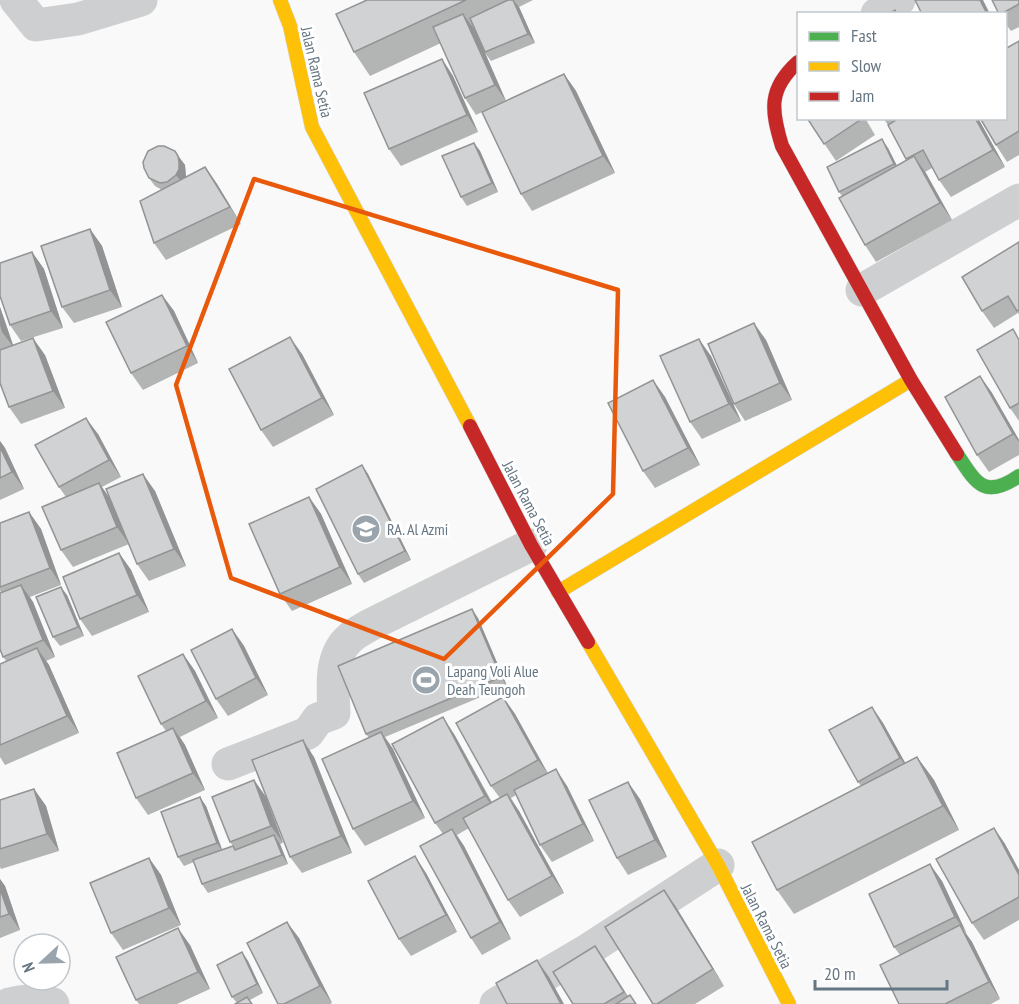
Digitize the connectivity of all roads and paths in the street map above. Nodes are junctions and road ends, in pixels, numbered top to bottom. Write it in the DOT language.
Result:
graph roads {
  1 [pos="16,0"];
  2 [pos="141,0"];
  3 [pos="280,0"];
  4 [pos="899,0"];
  5 [pos="880,12"];
  6 [pos="797,63"];
  7 [pos="1019,200"];
  8 [pos="861,290"];
  9 [pos="911,380"];
  10 [pos="1019,476"];
  11 [pos="531,545"];
  12 [pos="558,592"];
  13 [pos="228,764"];
  14 [pos="717,865"];
  15 [pos="9,1004"];
  16 [pos="53,1004"];
  17 [pos="496,1004"];
  18 [pos="789,1004"];
  1 -- 2 [label="street"];
  3 -- 11 [label="street, Jalan Rama Setia"];
  4 -- 5 [label="street"];
  6 -- 8 [label="street"];
  7 -- 8 [label="street"];
  8 -- 9 [label="street"];
  9 -- 10 [label="street"];
  9 -- 12 [label="street"];
  11 -- 12 [label="street, Jalan Rama Setia"];
  11 -- 13 [label="street"];
  12 -- 14 [label="street, Jalan Rama Setia"];
  14 -- 17 [label="street"];
  14 -- 18 [label="street, Jalan Rama Setia"];
  15 -- 16 [label="street"];
}
